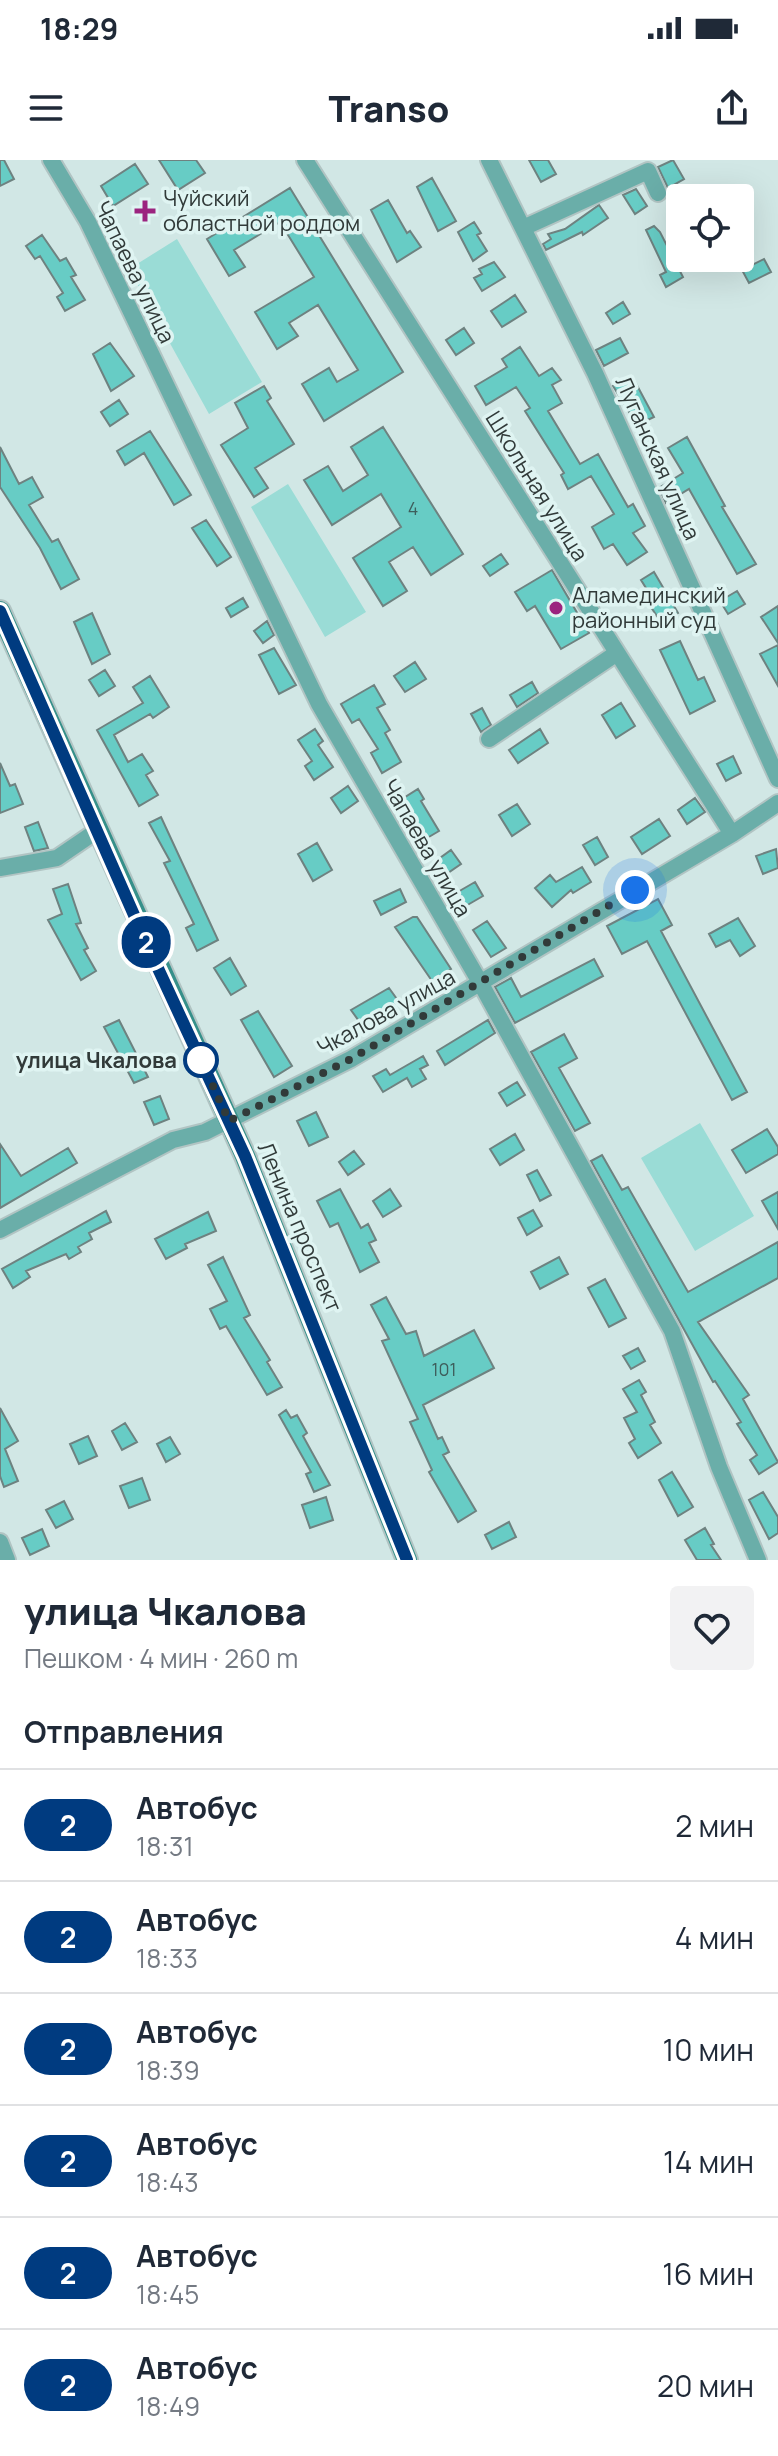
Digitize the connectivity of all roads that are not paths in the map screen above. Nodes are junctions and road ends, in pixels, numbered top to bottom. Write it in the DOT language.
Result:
graph roads {
  1 [pos="51,160"];
  2 [pos="305,160"];
  3 [pos="489,160"];
  4 [pos="658,193"];
  5 [pos="523,228"];
  6 [pos="0,611"];
  7 [pos="617,653"];
  8 [pos="489,739"];
  9 [pos="778,779"];
  10 [pos="778,803"];
  11 [pos="98,830"];
  12 [pos="732,834"];
  13 [pos="0,868"];
  14 [pos="481,984"];
  15 [pos="229,1121"];
  16 [pos="0,1230"];
  17 [pos="0,1542"];
  18 [pos="7,1560"];
  19 [pos="407,1560"];
  20 [pos="758,1560"];
  1 -- 14 [label="street, Чапаева улица"];
  2 -- 7 [label="street, Школьная улица"];
  3 -- 5 [label="street, Луганская улица"];
  4 -- 5 [label="street"];
  5 -- 9 [label="street, Луганская улица"];
  6 -- 11 [label="main road, Ленина проспект"];
  7 -- 8 [label="street"];
  7 -- 12 [label="street, Школьная улица"];
  10 -- 12 [label="street, Чкалова улица"];
  11 -- 13 [label="street"];
  11 -- 15 [label="main road, Ленина проспект"];
  12 -- 14 [label="street, Чкалова улица"];
  14 -- 15 [label="street, Чкалова улица"];
  14 -- 20 [label="street, Чапаева улица"];
  15 -- 16 [label="street, Чкалова улица"];
  15 -- 19 [label="main road, Ленина проспект"];
  17 -- 18 [label="street"];
}
